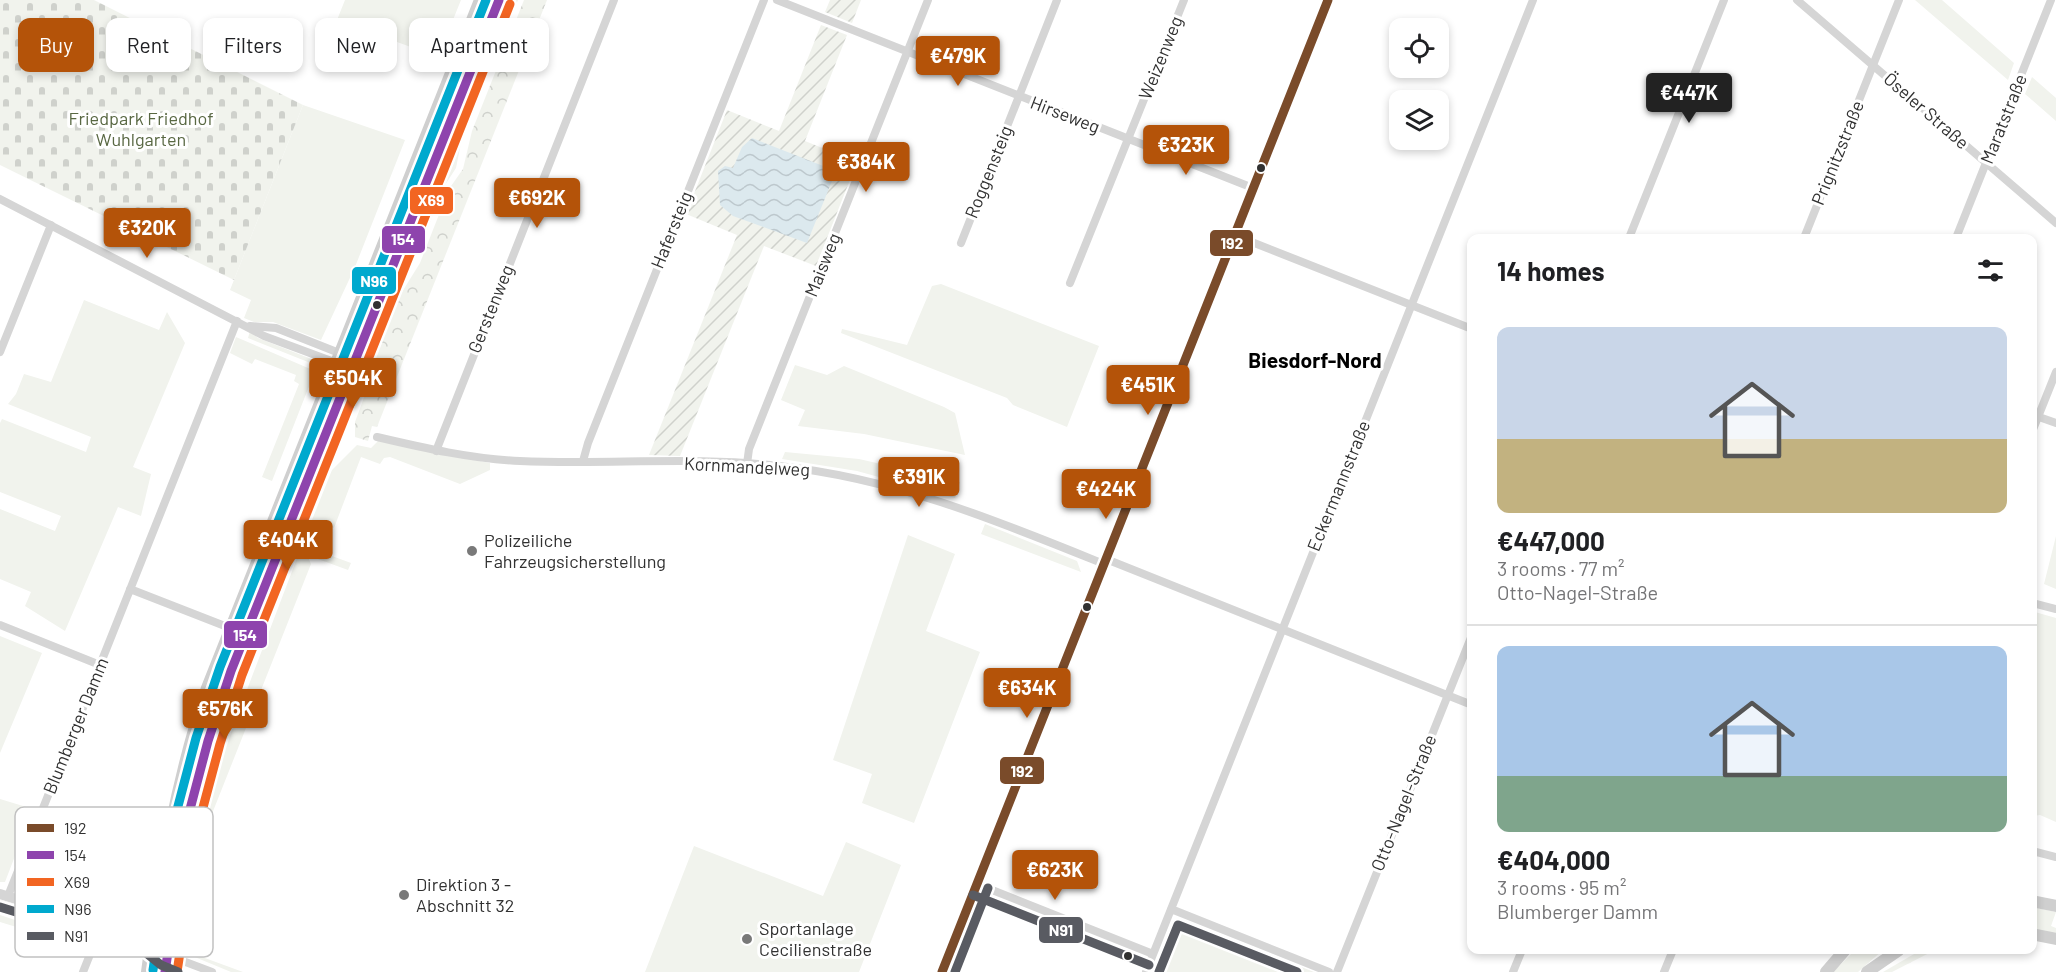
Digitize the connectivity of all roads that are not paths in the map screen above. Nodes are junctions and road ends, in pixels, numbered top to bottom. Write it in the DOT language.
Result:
graph roads {
  1 [pos="480,0"];
  2 [pos="499,0"];
  3 [pos="614,0"];
  4 [pos="764,0"];
  5 [pos="777,0"];
  6 [pos="928,0"];
  7 [pos="1057,0"];
  8 [pos="1184,0"];
  9 [pos="1328,0"];
  10 [pos="1533,0"];
  11 [pos="1724,0"];
  12 [pos="1797,0"];
  13 [pos="1899,0"];
  14 [pos="2051,0"];
  15 [pos="907,52"];
  16 [pos="1873,66"];
  17 [pos="1019,97"];
  18 [pos="1129,139"];
  19 [pos="1986,162"];
  20 [pos="1252,188"];
  21 [pos="0,199"];
  22 [pos="2056,223"];
  23 [pos="51,225"];
  24 [pos="1631,234"];
  25 [pos="1806,234"];
  26 [pos="1958,234"];
  27 [pos="1234,235"];
  28 [pos="961,243"];
  29 [pos="1070,283"];
  30 [pos="1411,305"];
  31 [pos="237,321"];
  32 [pos="1467,327"];
  33 [pos="0,352"];
  34 [pos="338,358"];
  35 [pos="355,364"];
  36 [pos="2056,372"];
  37 [pos="2038,417"];
  38 [pos="2056,423"];
  39 [pos="377,437"];
  40 [pos="436,450"];
  41 [pos="583,461"];
  42 [pos="747,464"];
  43 [pos="1105,561"];
  44 [pos="130,589"];
  45 [pos="2037,604"];
  46 [pos="2056,609"];
  47 [pos="0,625"];
  48 [pos="230,628"];
  49 [pos="1281,629"];
  50 [pos="1467,647"];
  51 [pos="100,665"];
  52 [pos="1447,696"];
  53 [pos="1467,703"];
  54 [pos="41,807"];
  55 [pos="174,807"];
  56 [pos="191,807"];
  57 [pos="2037,852"];
  58 [pos="2056,856"];
  59 [pos="15,869"];
  60 [pos="977,884"];
  61 [pos="4,895"];
  62 [pos="2037,902"];
  63 [pos="0,905"];
  64 [pos="2056,906"];
  65 [pos="1171,909"];
  66 [pos="15,910"];
  67 [pos="2037,935"];
  68 [pos="2056,939"];
  69 [pos="1153,954"];
  70 [pos="1520,954"];
  71 [pos="1672,954"];
  72 [pos="1842,954"];
  73 [pos="1893,954"];
  74 [pos="89,957"];
  75 [pos="150,957"];
  76 [pos="167,957"];
  77 [pos="172,957"];
  78 [pos="83,972"];
  79 [pos="147,972"];
  80 [pos="165,972"];
  81 [pos="212,972"];
  82 [pos="942,972"];
  83 [pos="1146,972"];
  84 [pos="1329,972"];
  85 [pos="1337,972"];
  86 [pos="1513,972"];
  87 [pos="1665,972"];
  88 [pos="1826,972"];
  89 [pos="1867,972"];
  1 -- 34 [label="main road"];
  2 -- 35 [label="main road"];
  3 -- 40 [label="street, Gerstenweg"];
  4 -- 41 [label="street, Hafersteig"];
  5 -- 15 [label="street, Hirseweg"];
  6 -- 15 [label="street, Maisweg"];
  7 -- 17 [label="street, Roggensteig"];
  8 -- 18 [label="street, Weizenweg"];
  9 -- 20 [label="street"];
  10 -- 30 [label="street, Eckermannstraße"];
  11 -- 24 [label="street"];
  12 -- 16 [label="street, Öseler Straße"];
  13 -- 16 [label="street, Prignitzstraße"];
  14 -- 19 [label="street, Maratstraße"];
  15 -- 17 [label="street, Hirseweg"];
  15 -- 42 [label="street, Maisweg"];
  16 -- 19 [label="street, Öseler Straße"];
  16 -- 25 [label="street, Prignitzstraße"];
  17 -- 18 [label="street, Hirseweg"];
  17 -- 28 [label="street, Roggensteig"];
  18 -- 20 [label="street, Hirseweg"];
  18 -- 29 [label="street, Weizenweg"];
  19 -- 22 [label="street, Öseler Straße"];
  19 -- 26 [label="street, Maratstraße"];
  20 -- 27 [label="street"];
  21 -- 23 [label="street"];
  23 -- 31 [label="street"];
  23 -- 33 [label="street"];
  27 -- 30 [label="street"];
  27 -- 43 [label="street"];
  30 -- 32 [label="street"];
  30 -- 49 [label="street, Eckermannstraße"];
  31 -- 34 [label="street"];
  31 -- 44 [label="street, Blumberger Damm"];
  34 -- 35 [label="street"];
  34 -- 48 [label="main road"];
  35 -- 56 [label="main road"];
  36 -- 37 [label="street"];
  37 -- 38 [label="street"];
  39 -- 40 [label="street, Kornmandelweg"];
  40 -- 41 [label="street, Kornmandelweg"];
  41 -- 42 [label="street, Kornmandelweg"];
  42 -- 43 [label="street, Kornmandelweg"];
  43 -- 49 [label="street, Kornmandelweg"];
  43 -- 60 [label="street"];
  44 -- 48 [label="street"];
  44 -- 51 [label="street, Blumberger Damm"];
  45 -- 46 [label="street"];
  47 -- 51 [label="street"];
  48 -- 55 [label="main road"];
  49 -- 52 [label="street, Kornmandelweg"];
  49 -- 65 [label="street, Eckermannstraße"];
  50 -- 52 [label="street, Otto-Nagel-Straße"];
  51 -- 54 [label="street, Blumberger Damm"];
  52 -- 53 [label="street, Kornmandelweg"];
  52 -- 85 [label="street, Otto-Nagel-Straße"];
  57 -- 58 [label="street"];
  59 -- 61 [label="street, Blumberger Damm"];
  60 -- 69 [label="street"];
  60 -- 82 [label="street"];
  62 -- 64 [label="main road"];
  63 -- 66 [label="street"];
  65 -- 69 [label="street, Eckermannstraße"];
  65 -- 84 [label="street"];
  67 -- 68 [label="main road"];
  69 -- 83 [label="street, Eckermannstraße"];
  70 -- 86 [label="street"];
  71 -- 87 [label="street"];
  72 -- 88 [label="main road"];
  73 -- 89 [label="main road"];
  74 -- 78 [label="street"];
  75 -- 79 [label="main road"];
  76 -- 80 [label="main road"];
  77 -- 81 [label="street"];
}
